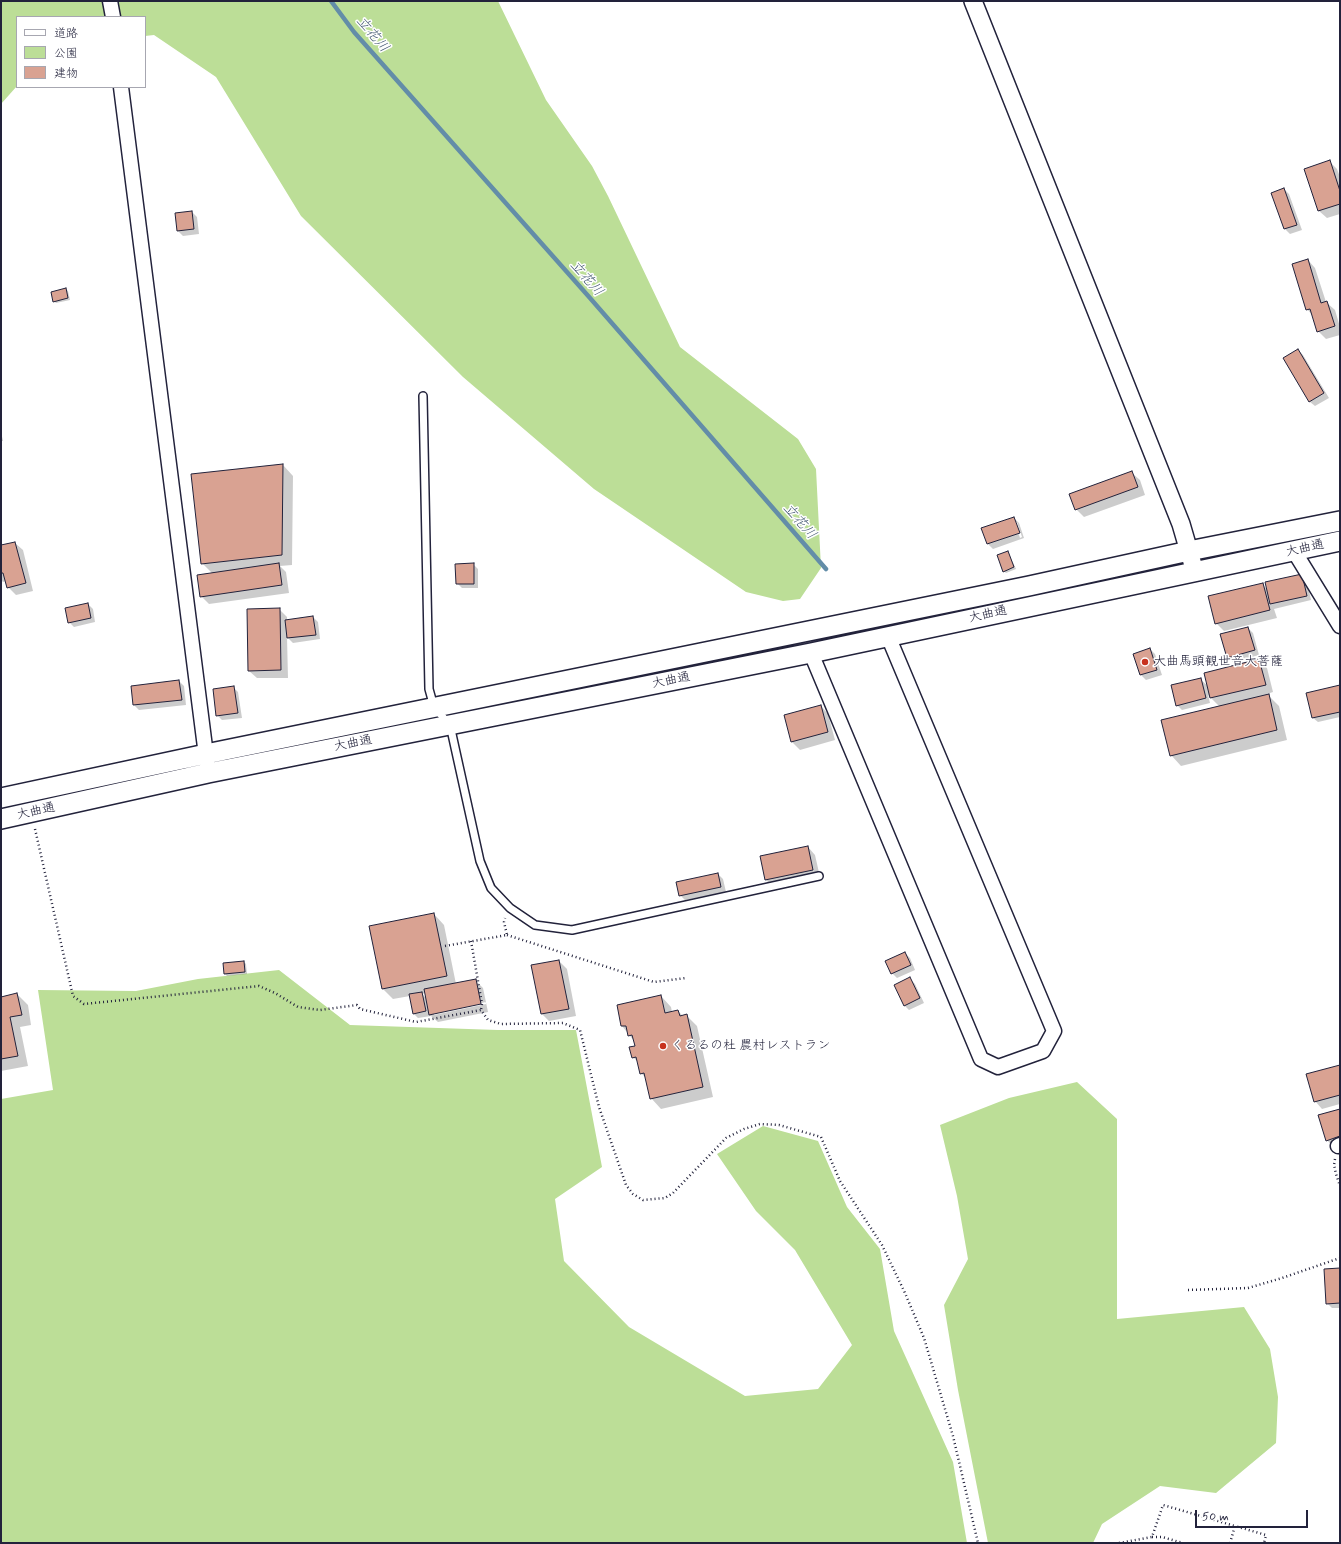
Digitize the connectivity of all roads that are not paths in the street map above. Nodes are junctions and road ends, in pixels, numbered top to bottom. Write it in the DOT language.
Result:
graph roads {
  1 [pos="110,1"];
  2 [pos="973,1"];
  3 [pos="112,16"];
  4 [pos="121,88"];
  5 [pos="423,396"];
  6 [pos="1340,521"];
  7 [pos="1340,541"];
  8 [pos="1189,551"];
  9 [pos="1294,551"];
  10 [pos="1195,572"];
  11 [pos="1340,626"];
  12 [pos="888,636"];
  13 [pos="811,653"];
  14 [pos="434,707"];
  15 [pos="450,725"];
  16 [pos="206,754"];
  17 [pos="208,774"];
  18 [pos="1,798"];
  19 [pos="1,819"];
  20 [pos="819,876"];
  1 -- 3 [label="street"];
  2 -- 8 [label="street"];
  4 -- 16 [label="street"];
  5 -- 14 [label="lane"];
  6 -- 8 [label="main road, 大曲通"];
  7 -- 9 [label="main road, 大曲通"];
  8 -- 10 [label="street"];
  8 -- 14 [label="main road, 大曲通"];
  9 -- 10 [label="main road, 大曲通"];
  9 -- 11 [label="street"];
  10 -- 12 [label="main road, 大曲通"];
  12 -- 13 [label="main road, 大曲通"];
  12 -- 13 [label="street"];
  13 -- 15 [label="main road, 大曲通"];
  14 -- 15 [label="lane"];
  14 -- 16 [label="main road, 大曲通"];
  15 -- 17 [label="main road, 大曲通"];
  15 -- 20 [label="lane"];
  16 -- 17 [label="street"];
  16 -- 18 [label="main road, 大曲通"];
  17 -- 19 [label="main road, 大曲通"];
}
